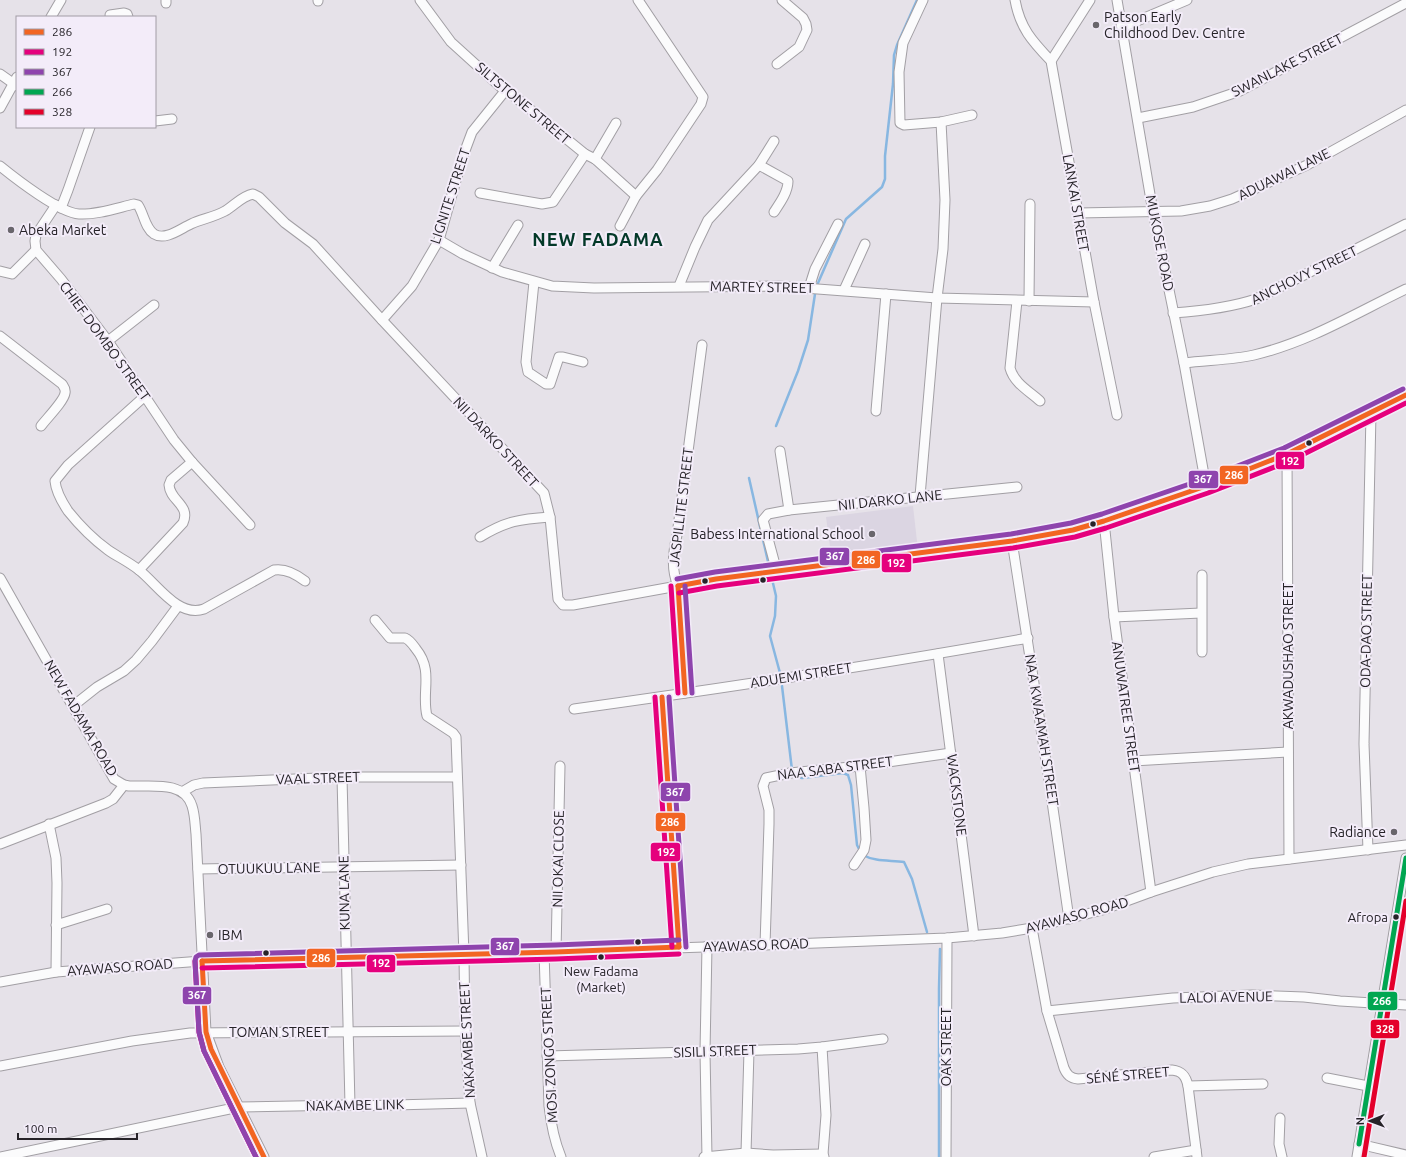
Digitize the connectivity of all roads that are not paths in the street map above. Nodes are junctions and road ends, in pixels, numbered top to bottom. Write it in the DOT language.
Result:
graph roads {
  1 [pos="61,0"];
  2 [pos="420,0"];
  3 [pos="638,0"];
  4 [pos="782,0"];
  5 [pos="923,0"];
  6 [pos="1015,0"];
  7 [pos="1090,0"];
  8 [pos="1117,0"];
  9 [pos="1187,0"];
  10 [pos="1406,3"];
  11 [pos="110,15"];
  12 [pos="52,16"];
  13 [pos="128,16"];
  14 [pos="1123,27"];
  15 [pos="1051,61"];
  16 [pos="777,64"];
  17 [pos="0,74"];
  18 [pos="16,82"];
  19 [pos="505,91"];
  20 [pos="0,108"];
  21 [pos="1406,110"];
  22 [pos="972,115"];
  23 [pos="1138,118"];
  24 [pos="172,119"];
  25 [pos="156,121"];
  26 [pos="941,122"];
  27 [pos="616,123"];
  28 [pos="90,128"];
  29 [pos="774,140"];
  30 [pos="585,154"];
  31 [pos="595,159"];
  32 [pos="759,165"];
  33 [pos="0,166"];
  34 [pos="480,193"];
  35 [pos="636,196"];
  36 [pos="1030,204"];
  37 [pos="58,206"];
  38 [pos="774,212"];
  39 [pos="1153,212"];
  40 [pos="1078,213"];
  41 [pos="838,224"];
  42 [pos="1406,224"];
  43 [pos="518,225"];
  44 [pos="620,226"];
  45 [pos="439,240"];
  46 [pos="865,244"];
  47 [pos="36,250"];
  48 [pos="492,268"];
  49 [pos="0,271"];
  50 [pos="534,282"];
  51 [pos="679,286"];
  52 [pos="809,288"];
  53 [pos="1406,289"];
  54 [pos="844,290"];
  55 [pos="886,294"];
  56 [pos="937,298"];
  57 [pos="1017,301"];
  58 [pos="1029,301"];
  59 [pos="1094,302"];
  60 [pos="154,305"];
  61 [pos="1173,313"];
  62 [pos="382,320"];
  63 [pos="0,336"];
  64 [pos="108,341"];
  65 [pos="702,345"];
  66 [pos="583,362"];
  67 [pos="1184,362"];
  68 [pos="1406,395"];
  69 [pos="145,396"];
  70 [pos="1040,401"];
  71 [pos="876,411"];
  72 [pos="1371,413"];
  73 [pos="1117,415"];
  74 [pos="41,426"];
  75 [pos="780,451"];
  76 [pos="1287,454"];
  77 [pos="192,462"];
  78 [pos="1206,486"];
  79 [pos="1017,487"];
  80 [pos="920,496"];
  81 [pos="789,510"];
  82 [pos="550,517"];
  83 [pos="1104,521"];
  84 [pos="250,525"];
  85 [pos="480,538"];
  86 [pos="1012,541"];
  87 [pos="139,570"];
  88 [pos="775,572"];
  89 [pos="1202,575"];
  90 [pos="0,578"];
  91 [pos="305,581"];
  92 [pos="678,586"];
  93 [pos="178,606"];
  94 [pos="1201,613"];
  95 [pos="1114,617"];
  96 [pos="375,620"];
  97 [pos="1028,638"];
  98 [pos="1202,652"];
  99 [pos="938,654"];
  100 [pos="685,693"];
  101 [pos="662,697"];
  102 [pos="73,706"];
  103 [pos="574,709"];
  104 [pos="1288,752"];
  105 [pos="951,753"];
  106 [pos="1133,761"];
  107 [pos="560,766"];
  108 [pos="860,766"];
  109 [pos="342,777"];
  110 [pos="456,777"];
  111 [pos="124,785"];
  112 [pos="182,792"];
  113 [pos="49,824"];
  114 [pos="0,844"];
  115 [pos="1406,845"];
  116 [pos="1368,850"];
  117 [pos="1406,858"];
  118 [pos="1289,859"];
  119 [pos="461,865"];
  120 [pos="854,865"];
  121 [pos="344,867"];
  122 [pos="198,869"];
  123 [pos="1151,892"];
  124 [pos="1403,897"];
  125 [pos="107,909"];
  126 [pos="1069,919"];
  127 [pos="56,925"];
  128 [pos="1032,928"];
  129 [pos="974,936"];
  130 [pos="947,938"];
  131 [pos="765,945"];
  132 [pos="707,946"];
  133 [pos="679,947"];
  134 [pos="544,952"];
  135 [pos="556,952"];
  136 [pos="464,955"];
  137 [pos="346,957"];
  138 [pos="202,961"];
  139 [pos="56,972"];
  140 [pos="0,982"];
  141 [pos="1382,1004"];
  142 [pos="1406,1005"];
  143 [pos="1047,1011"];
  144 [pos="348,1031"];
  145 [pos="465,1031"];
  146 [pos="206,1032"];
  147 [pos="883,1039"];
  148 [pos="822,1047"];
  149 [pos="749,1051"];
  150 [pos="705,1052"];
  151 [pos="547,1056"];
  152 [pos="0,1066"];
  153 [pos="1327,1078"];
  154 [pos="1263,1084"];
  155 [pos="1188,1086"];
  156 [pos="1368,1086"];
  157 [pos="470,1103"];
  158 [pos="350,1105"];
  159 [pos="239,1107"];
  160 [pos="1280,1118"];
  161 [pos="1359,1144"];
  162 [pos="746,1152"];
  163 [pos="1196,1154"];
  164 [pos="768,1155"];
  165 [pos="1406,1155"];
  166 [pos="823,1156"];
  167 [pos="0,1157"];
  168 [pos="264,1157"];
  169 [pos="482,1157"];
  170 [pos="561,1157"];
  171 [pos="704,1157"];
  172 [pos="707,1157"];
  173 [pos="946,1157"];
  174 [pos="1154,1157"];
  175 [pos="1282,1157"];
  176 [pos="1357,1157"];
  1 -- 12 [label="street"];
  2 -- 19 [label="street, SILTSTONE STREET"];
  3 -- 35 [label="street"];
  4 -- 16 [label="street"];
  5 -- 26 [label="street"];
  6 -- 15 [label="street"];
  7 -- 15 [label="street"];
  8 -- 14 [label="street, MUKOSE ROAD"];
  9 -- 14 [label="street"];
  10 -- 23 [label="street, SWANLAKE STREET"];
  11 -- 13 [label="street"];
  14 -- 23 [label="street, MUKOSE ROAD"];
  15 -- 40 [label="street, LANKAI STREET"];
  17 -- 18 [label="street"];
  18 -- 20 [label="street"];
  19 -- 30 [label="street, SILTSTONE STREET"];
  19 -- 45 [label="street, LIGNITE STREET"];
  21 -- 39 [label="street, ADUAWAI LANE"];
  22 -- 26 [label="street"];
  23 -- 39 [label="street, MUKOSE ROAD"];
  24 -- 25 [label="street"];
  26 -- 56 [label="street"];
  27 -- 31 [label="street"];
  28 -- 37 [label="street"];
  29 -- 32 [label="street"];
  30 -- 31 [label="street, SILTSTONE STREET"];
  30 -- 34 [label="street"];
  31 -- 35 [label="street, SILTSTONE STREET"];
  32 -- 38 [label="street"];
  32 -- 51 [label="street"];
  33 -- 37 [label="street"];
  35 -- 44 [label="street"];
  36 -- 58 [label="street"];
  37 -- 47 [label="street"];
  37 -- 62 [label="street, NII DARKO STREET"];
  39 -- 40 [label="street, ADUAWAI LANE"];
  39 -- 61 [label="street, MUKOSE ROAD"];
  40 -- 59 [label="street, LANKAI STREET"];
  41 -- 52 [label="street"];
  42 -- 61 [label="street, ANCHOVY STREET"];
  43 -- 48 [label="street"];
  45 -- 48 [label="street, MARTEY STREET"];
  45 -- 62 [label="street, LIGNITE STREET"];
  46 -- 54 [label="street"];
  47 -- 49 [label="street"];
  47 -- 64 [label="street, CHIEF DOMBO STREET"];
  48 -- 50 [label="street, MARTEY STREET"];
  50 -- 51 [label="street, MARTEY STREET"];
  50 -- 66 [label="street"];
  51 -- 52 [label="street, MARTEY STREET"];
  52 -- 54 [label="street, MARTEY STREET"];
  53 -- 67 [label="street"];
  54 -- 55 [label="street, MARTEY STREET"];
  55 -- 56 [label="street, MARTEY STREET"];
  55 -- 71 [label="street"];
  56 -- 57 [label="street, MARTEY STREET"];
  56 -- 80 [label="street"];
  57 -- 58 [label="street, MARTEY STREET"];
  57 -- 70 [label="street"];
  58 -- 59 [label="street, MARTEY STREET"];
  59 -- 73 [label="street, LANKAI STREET"];
  60 -- 64 [label="street"];
  61 -- 67 [label="street, MUKOSE ROAD"];
  62 -- 82 [label="street, NII DARKO STREET"];
  63 -- 74 [label="street"];
  64 -- 69 [label="street, CHIEF DOMBO STREET"];
  65 -- 92 [label="street, JASPILLITE STREET"];
  67 -- 78 [label="street, MUKOSE ROAD"];
  68 -- 72 [label="street, NII DARKO STREET"];
  69 -- 77 [label="street, CHIEF DOMBO STREET"];
  69 -- 87 [label="street"];
  72 -- 76 [label="street, NII DARKO STREET"];
  72 -- 116 [label="street, ODA-DAO STREET"];
  75 -- 81 [label="street"];
  76 -- 78 [label="street, NII DARKO STREET"];
  76 -- 104 [label="street, AKWADUSHAO STREET"];
  77 -- 84 [label="street, CHIEF DOMBO STREET"];
  77 -- 87 [label="street"];
  78 -- 83 [label="street, NII DARKO STREET"];
  79 -- 80 [label="street, NII DARKO LANE"];
  80 -- 81 [label="street, NII DARKO LANE"];
  81 -- 88 [label="street, NII DARKO LANE"];
  82 -- 85 [label="street"];
  82 -- 92 [label="street, NII DARKO STREET"];
  83 -- 86 [label="street, NII DARKO STREET"];
  83 -- 95 [label="street, ANUWATREE STREET"];
  86 -- 88 [label="street, NII DARKO STREET"];
  86 -- 97 [label="street, NAA KWAAMAH STREET"];
  87 -- 93 [label="street"];
  88 -- 92 [label="street, NII DARKO STREET"];
  89 -- 94 [label="street"];
  90 -- 102 [label="street, NEW FADAMA ROAD"];
  91 -- 93 [label="street"];
  92 -- 100 [label="street, JASPILLITE STREET"];
  93 -- 102 [label="street"];
  94 -- 95 [label="street"];
  94 -- 98 [label="street"];
  95 -- 106 [label="street, ANUWATREE STREET"];
  96 -- 110 [label="street, NAKAMBE STREET"];
  97 -- 99 [label="street, ADUEMI STREET"];
  97 -- 126 [label="street, NAA KWAAMAH STREET"];
  99 -- 100 [label="street, ADUEMI STREET"];
  99 -- 105 [label="street, WACKSTONE"];
  100 -- 101 [label="street, ADUEMI STREET"];
  101 -- 103 [label="street, ADUEMI STREET"];
  101 -- 133 [label="street"];
  102 -- 111 [label="street, NEW FADAMA ROAD"];
  104 -- 106 [label="street"];
  104 -- 118 [label="street, AKWADUSHAO STREET"];
  105 -- 108 [label="street, NAA SABA STREET"];
  105 -- 129 [label="street, WACKSTONE"];
  106 -- 123 [label="street, ANUWATREE STREET"];
  107 -- 135 [label="street, NII OKAI CLOSE"];
  108 -- 120 [label="street"];
  108 -- 131 [label="street, NAA SABA STREET"];
  109 -- 110 [label="street, VAAL STREET"];
  109 -- 112 [label="street, VAAL STREET"];
  109 -- 121 [label="street, KUNA LANE"];
  110 -- 119 [label="street, NAKAMBE STREET"];
  111 -- 112 [label="street, NEW FADAMA ROAD"];
  111 -- 113 [label="street"];
  112 -- 122 [label="street"];
  113 -- 114 [label="street"];
  113 -- 127 [label="street"];
  115 -- 116 [label="street, AYAWASO ROAD"];
  116 -- 118 [label="street, AYAWASO ROAD"];
  117 -- 124 [label="street"];
  118 -- 123 [label="street, AYAWASO ROAD"];
  119 -- 121 [label="street, OTUUKUU LANE"];
  119 -- 136 [label="street, NAKAMBE STREET"];
  121 -- 122 [label="street, OTUUKUU LANE"];
  121 -- 137 [label="street, KUNA LANE"];
  122 -- 138 [label="street"];
  123 -- 126 [label="street, AYAWASO ROAD"];
  124 -- 141 [label="street"];
  125 -- 127 [label="street"];
  126 -- 128 [label="street, AYAWASO ROAD"];
  127 -- 139 [label="street"];
  128 -- 129 [label="street, AYAWASO ROAD"];
  128 -- 143 [label="street, SÉNÉ STREET"];
  129 -- 130 [label="street, AYAWASO ROAD"];
  130 -- 131 [label="street, AYAWASO ROAD"];
  130 -- 173 [label="street, OAK STREET"];
  131 -- 132 [label="street, AYAWASO ROAD"];
  132 -- 133 [label="street, AYAWASO ROAD"];
  132 -- 150 [label="street"];
  133 -- 135 [label="street, AYAWASO ROAD"];
  134 -- 135 [label="street, AYAWASO ROAD"];
  134 -- 136 [label="street, AYAWASO ROAD"];
  134 -- 151 [label="street, MOSI ZONGO STREET"];
  136 -- 137 [label="street, AYAWASO ROAD"];
  136 -- 145 [label="street, NAKAMBE STREET"];
  137 -- 138 [label="street, AYAWASO ROAD"];
  137 -- 144 [label="street, KUNA LANE"];
  138 -- 139 [label="street, AYAWASO ROAD"];
  138 -- 146 [label="street"];
  139 -- 140 [label="street, AYAWASO ROAD"];
  141 -- 142 [label="street, LALOI AVENUE"];
  141 -- 143 [label="street, LALOI AVENUE"];
  141 -- 156 [label="street"];
  143 -- 155 [label="street, SÉNÉ STREET"];
  144 -- 145 [label="street, TOMAN STREET"];
  144 -- 146 [label="street, TOMAN STREET"];
  144 -- 158 [label="street, KUNA LANE"];
  145 -- 157 [label="street, NAKAMBE STREET"];
  146 -- 152 [label="street, TOMAN STREET"];
  146 -- 159 [label="street"];
  147 -- 148 [label="street, SISILI STREET"];
  148 -- 149 [label="street, SISILI STREET"];
  148 -- 166 [label="street"];
  149 -- 150 [label="street, SISILI STREET"];
  149 -- 162 [label="street"];
  150 -- 151 [label="street, SISILI STREET"];
  150 -- 172 [label="street"];
  151 -- 170 [label="street, MOSI ZONGO STREET"];
  153 -- 156 [label="street"];
  154 -- 155 [label="street"];
  155 -- 163 [label="street, SÉNÉ STREET"];
  156 -- 161 [label="street"];
  157 -- 158 [label="street, NAKAMBE LINK"];
  157 -- 169 [label="street, NAKAMBE STREET"];
  158 -- 159 [label="street, NAKAMBE LINK"];
  159 -- 167 [label="street, NAKAMBE LINK"];
  159 -- 168 [label="street"];
  160 -- 175 [label="street"];
  161 -- 165 [label="street"];
  161 -- 176 [label="street"];
  162 -- 164 [label="street"];
  162 -- 172 [label="street"];
  163 -- 174 [label="street"];
  164 -- 166 [label="street"];
  171 -- 172 [label="street"];
}
